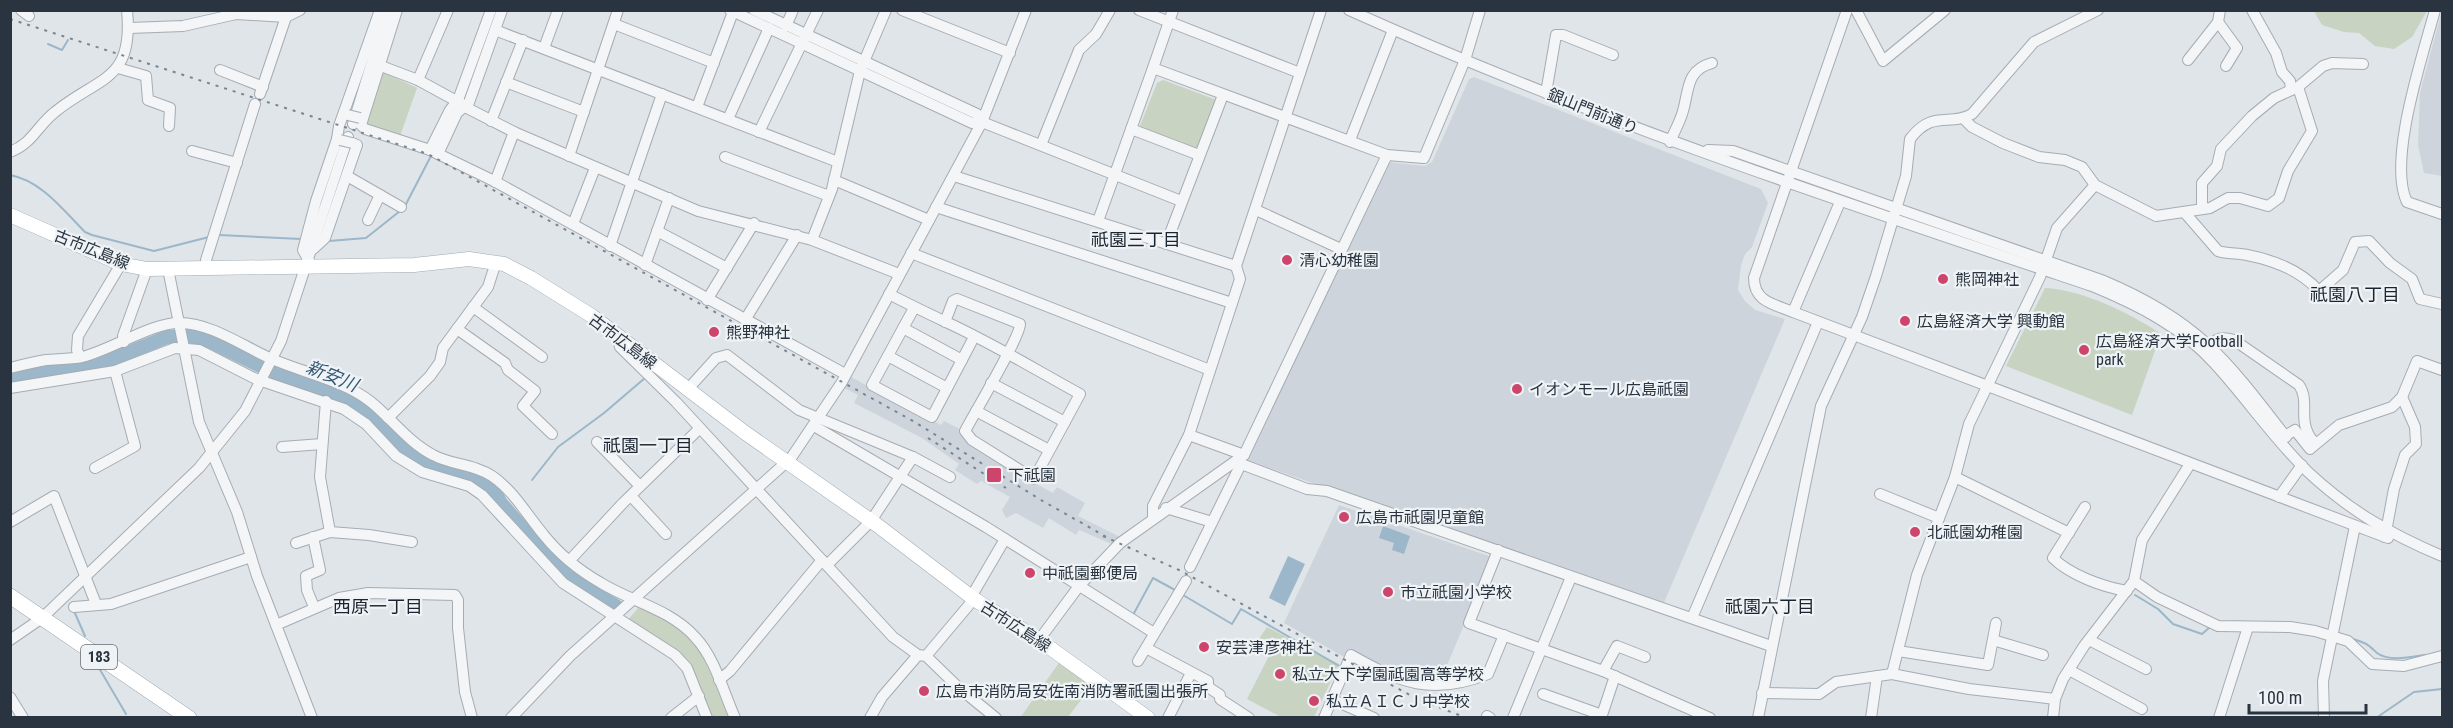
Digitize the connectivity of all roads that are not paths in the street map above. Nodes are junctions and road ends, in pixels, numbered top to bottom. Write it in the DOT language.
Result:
graph roads {
  1 [pos="127,10"];
  2 [pos="300,10"];
  3 [pos="388,10"];
  4 [pos="397,10"];
  5 [pos="448,10"];
  6 [pos="491,10"];
  7 [pos="502,10"];
  8 [pos="558,10"];
  9 [pos="618,10"];
  10 [pos="754,10"];
  11 [pos="793,10"];
  12 [pos="818,10"];
  13 [pos="886,10"];
  14 [pos="902,10"];
  15 [pos="1026,10"];
  16 [pos="1110,10"];
  17 [pos="1138,10"];
  18 [pos="1173,10"];
  19 [pos="1321,10"];
  20 [pos="1349,10"];
  21 [pos="1480,10"];
  22 [pos="1847,10"];
  23 [pos="1856,10"];
  24 [pos="1945,10"];
  25 [pos="2098,10"];
  26 [pos="2220,10"];
  27 [pos="2252,10"];
  28 [pos="2434,10"];
  29 [pos="732,11"];
  30 [pos="377,13"];
  31 [pos="286,17"];
  32 [pos="1169,22"];
  33 [pos="2218,22"];
  34 [pos="614,24"];
  35 [pos="786,26"];
  36 [pos="129,28"];
  37 [pos="769,28"];
  38 [pos="495,30"];
  39 [pos="1393,30"];
  40 [pos="803,39"];
  41 [pos="523,40"];
  42 [pos="544,48"];
  43 [pos="1010,53"];
  44 [pos="1613,55"];
  45 [pos="1465,60"];
  46 [pos="2188,60"];
  47 [pos="714,63"];
  48 [pos="1712,63"];
  49 [pos="2363,64"];
  50 [pos="381,66"];
  51 [pos="862,66"];
  52 [pos="2226,66"];
  53 [pos="118,68"];
  54 [pos="1153,68"];
  55 [pos="220,70"];
  56 [pos="599,70"];
  57 [pos="1300,74"];
  58 [pos="418,80"];
  59 [pos="506,82"];
  60 [pos="2294,88"];
  61 [pos="1546,93"];
  62 [pos="662,94"];
  63 [pos="260,95"];
  64 [pos="1223,95"];
  65 [pos="462,104"];
  66 [pos="697,107"];
  67 [pos="584,112"];
  68 [pos="353,118"];
  69 [pos="1286,118"];
  70 [pos="1963,118"];
  71 [pos="728,119"];
  72 [pos="491,121"];
  73 [pos="982,122"];
  74 [pos="169,126"];
  75 [pos="1131,129"];
  76 [pos="514,132"];
  77 [pos="759,132"];
  78 [pos="344,140"];
  79 [pos="1350,140"];
  80 [pos="1670,142"];
  81 [pos="1041,145"];
  82 [pos="192,151"];
  83 [pos="10,152"];
  84 [pos="434,152"];
  85 [pos="1199,155"];
  86 [pos="1387,155"];
  87 [pos="569,156"];
  88 [pos="725,157"];
  89 [pos="838,162"];
  90 [pos="237,163"];
  91 [pos="595,168"];
  92 [pos="1114,172"];
  93 [pos="347,176"];
  94 [pos="954,176"];
  95 [pos="1789,177"];
  96 [pos="834,180"];
  97 [pos="495,182"];
  98 [pos="632,182"];
  99 [pos="2095,185"];
  100 [pos="380,195"];
  101 [pos="830,196"];
  102 [pos="669,198"];
  103 [pos="1181,201"];
  104 [pos="1840,202"];
  105 [pos="401,207"];
  106 [pos="936,207"];
  107 [pos="2202,209"];
  108 [pos="1256,210"];
  109 [pos="2185,213"];
  110 [pos="1894,214"];
  111 [pos="2442,214"];
  112 [pos="10,215"];
  113 [pos="368,220"];
  114 [pos="929,220"];
  115 [pos="1098,221"];
  116 [pos="754,223"];
  117 [pos="573,224"];
  118 [pos="657,231"];
  119 [pos="797,235"];
  120 [pos="812,240"];
  121 [pos="1166,244"];
  122 [pos="610,246"];
  123 [pos="1341,249"];
  124 [pos="308,250"];
  125 [pos="911,253"];
  126 [pos="496,262"];
  127 [pos="122,264"];
  128 [pos="308,264"];
  129 [pos="645,265"];
  130 [pos="2043,265"];
  131 [pos="1236,266"];
  132 [pos="206,267"];
  133 [pos="727,268"];
  134 [pos="147,269"];
  135 [pos="168,269"];
  136 [pos="899,274"];
  137 [pos="889,294"];
  138 [pos="707,300"];
  139 [pos="1232,303"];
  140 [pos="2442,304"];
  141 [pos="473,307"];
  142 [pos="914,308"];
  143 [pos="1793,312"];
  144 [pos="745,320"];
  145 [pos="945,322"];
  146 [pos="1818,322"];
  147 [pos="179,326"];
  148 [pos="903,328"];
  149 [pos="457,329"];
  150 [pos="1853,336"];
  151 [pos="974,337"];
  152 [pos="618,339"];
  153 [pos="124,342"];
  154 [pos="183,346"];
  155 [pos="2207,349"];
  156 [pos="1006,354"];
  157 [pos="888,356"];
  158 [pos="80,357"];
  159 [pos="542,357"];
  160 [pos="962,360"];
  161 [pos="272,362"];
  162 [pos="10,368"];
  163 [pos="115,370"];
  164 [pos="1210,370"];
  165 [pos="2442,370"];
  166 [pos="845,374"];
  167 [pos="262,379"];
  168 [pos="991,383"];
  169 [pos="10,388"];
  170 [pos="947,388"];
  171 [pos="1988,388"];
  172 [pos="688,389"];
  173 [pos="2402,397"];
  174 [pos="326,401"];
  175 [pos="976,411"];
  176 [pos="388,418"];
  177 [pos="817,421"];
  178 [pos="1065,422"];
  179 [pos="699,429"];
  180 [pos="552,434"];
  181 [pos="1189,435"];
  182 [pos="2285,436"];
  183 [pos="597,442"];
  184 [pos="322,444"];
  185 [pos="2315,444"];
  186 [pos="282,447"];
  187 [pos="418,447"];
  188 [pos="1050,450"];
  189 [pos="212,453"];
  190 [pos="913,457"];
  191 [pos="407,460"];
  192 [pos="1240,461"];
  193 [pos="788,462"];
  194 [pos="2190,464"];
  195 [pos="2302,465"];
  196 [pos="95,468"];
  197 [pos="899,476"];
  198 [pos="950,477"];
  199 [pos="1955,477"];
  200 [pos="640,486"];
  201 [pos="756,490"];
  202 [pos="1880,494"];
  203 [pos="631,496"];
  204 [pos="2279,497"];
  205 [pos="2353,506"];
  206 [pos="2085,507"];
  207 [pos="1166,508"];
  208 [pos="1153,517"];
  209 [pos="1939,518"];
  210 [pos="2340,520"];
  211 [pos="871,521"];
  212 [pos="10,522"];
  213 [pos="1212,522"];
  214 [pos="2355,526"];
  215 [pos="330,532"];
  216 [pos="2386,532"];
  217 [pos="2069,533"];
  218 [pos="666,534"];
  219 [pos="313,537"];
  220 [pos="1005,539"];
  221 [pos="412,542"];
  222 [pos="296,543"];
  223 [pos="1498,550"];
  224 [pos="2442,556"];
  225 [pos="251,557"];
  226 [pos="570,560"];
  227 [pos="824,562"];
  228 [pos="1190,567"];
  229 [pos="85,577"];
  230 [pos="1571,577"];
  231 [pos="1186,581"];
  232 [pos="2134,581"];
  233 [pos="1079,586"];
  234 [pos="2127,591"];
  235 [pos="10,596"];
  236 [pos="635,598"];
  237 [pos="974,599"];
  238 [pos="96,604"];
  239 [pos="74,607"];
  240 [pos="314,607"];
  241 [pos="614,617"];
  242 [pos="42,618"];
  243 [pos="1692,618"];
  244 [pos="1996,623"];
  245 [pos="276,624"];
  246 [pos="2248,627"];
  247 [pos="1154,633"];
  248 [pos="1504,635"];
  249 [pos="2332,635"];
  250 [pos="10,640"];
  251 [pos="1040,640"];
  252 [pos="1993,640"];
  253 [pos="2089,640"];
  254 [pos="1771,646"];
  255 [pos="1146,648"];
  256 [pos="1541,649"];
  257 [pos="1898,651"];
  258 [pos="2043,655"];
  259 [pos="922,656"];
  260 [pos="2442,656"];
  261 [pos="1645,657"];
  262 [pos="1138,661"];
  263 [pos="2146,669"];
  264 [pos="2069,670"];
  265 [pos="1603,671"];
  266 [pos="1191,673"];
  267 [pos="1892,674"];
  268 [pos="1615,676"];
  269 [pos="1876,676"];
  270 [pos="719,680"];
  271 [pos="1762,693"];
  272 [pos="1543,694"];
  273 [pos="699,696"];
  274 [pos="10,697"];
  275 [pos="1331,699"];
  276 [pos="2055,699"];
  277 [pos="2142,709"];
  278 [pos="1601,716"];
  279 [pos="23,717"];
  280 [pos="189,717"];
  281 [pos="312,717"];
  282 [pos="472,717"];
  283 [pos="512,717"];
  284 [pos="671,717"];
  285 [pos="707,717"];
  286 [pos="735,717"];
  287 [pos="870,717"];
  288 [pos="996,717"];
  289 [pos="1148,717"];
  290 [pos="1168,717"];
  291 [pos="1249,717"];
  292 [pos="1324,717"];
  293 [pos="1374,717"];
  294 [pos="1513,717"];
  295 [pos="1710,717"];
  296 [pos="1758,717"];
  297 [pos="1871,717"];
  298 [pos="2053,717"];
  299 [pos="2219,717"];
  300 [pos="2324,717"];
  1 -- 36 [label="street"];
  2 -- 31 [label="street"];
  3 -- 68 [label="street"];
  4 -- 68 [label="street"];
  5 -- 58 [label="street"];
  6 -- 65 [label="street"];
  7 -- 38 [label="street"];
  8 -- 42 [label="street"];
  9 -- 34 [label="street"];
  10 -- 35 [label="street"];
  11 -- 35 [label="street"];
  12 -- 40 [label="street"];
  13 -- 51 [label="street"];
  14 -- 43 [label="street"];
  15 -- 43 [label="street"];
  16 -- 81 [label="street"];
  17 -- 32 [label="street"];
  18 -- 32 [label="street"];
  19 -- 57 [label="street"];
  20 -- 39 [label="street, 銀山門前通り"];
  21 -- 45 [label="street"];
  22 -- 95 [label="street"];
  23 -- 24 [label="street"];
  25 -- 70 [label="street"];
  26 -- 33 [label="street"];
  27 -- 60 [label="street"];
  28 -- 111 [label="street"];
  29 -- 37 [label="street"];
  29 -- 47 [label="street"];
  30 -- 68 [label="street"];
  31 -- 36 [label="street"];
  31 -- 63 [label="street"];
  32 -- 54 [label="street"];
  32 -- 57 [label="street"];
  33 -- 46 [label="street"];
  33 -- 52 [label="street"];
  34 -- 47 [label="street"];
  34 -- 56 [label="street"];
  35 -- 40 [label="street"];
  36 -- 53 [label="street"];
  37 -- 40 [label="street"];
  37 -- 71 [label="street"];
  38 -- 41 [label="street"];
  38 -- 65 [label="street"];
  39 -- 45 [label="street, 銀山門前通り"];
  39 -- 79 [label="street"];
  40 -- 51 [label="street"];
  40 -- 77 [label="street"];
  41 -- 42 [label="street"];
  41 -- 59 [label="street"];
  42 -- 56 [label="street"];
  43 -- 73 [label="street"];
  44 -- 61 [label="street"];
  45 -- 61 [label="street, 銀山門前通り"];
  45 -- 86 [label="street"];
  47 -- 66 [label="street"];
  48 -- 80 [label="street"];
  49 -- 60 [label="street"];
  50 -- 58 [label="street"];
  51 -- 73 [label="street"];
  51 -- 89 [label="street"];
  53 -- 74 [label="street"];
  53 -- 83 [label="street"];
  54 -- 64 [label="street"];
  54 -- 75 [label="street"];
  55 -- 63 [label="street"];
  56 -- 62 [label="street"];
  56 -- 67 [label="street"];
  57 -- 69 [label="street"];
  58 -- 65 [label="street"];
  59 -- 67 [label="street"];
  59 -- 72 [label="street"];
  60 -- 107 [label="street"];
  60 -- 107 [label="street"];
  61 -- 80 [label="street, 銀山門前通り"];
  62 -- 66 [label="street"];
  62 -- 98 [label="street"];
  63 -- 90 [label="street"];
  64 -- 69 [label="street"];
  64 -- 85 [label="street"];
  65 -- 72 [label="street"];
  65 -- 84 [label="street"];
  66 -- 71 [label="street"];
  67 -- 87 [label="street"];
  68 -- 78 [label="street"];
  68 -- 84 [label="street"];
  69 -- 79 [label="street"];
  69 -- 108 [label="street"];
  70 -- 99 [label="street"];
  70 -- 110 [label="street"];
  71 -- 77 [label="street"];
  72 -- 76 [label="street"];
  73 -- 81 [label="street"];
  73 -- 94 [label="street"];
  75 -- 85 [label="street"];
  75 -- 92 [label="street"];
  76 -- 87 [label="street"];
  76 -- 97 [label="street"];
  77 -- 89 [label="street"];
  78 -- 93 [label="street"];
  78 -- 124 [label="street"];
  78 -- 124 [label="street"];
  79 -- 86 [label="street"];
  80 -- 95 [label="street, 銀山門前通り"];
  81 -- 92 [label="street"];
  82 -- 90 [label="street"];
  84 -- 97 [label="street"];
  85 -- 103 [label="street"];
  86 -- 123 [label="street"];
  87 -- 91 [label="street"];
  88 -- 101 [label="street"];
  89 -- 96 [label="street"];
  90 -- 132 [label="street"];
  91 -- 98 [label="street"];
  91 -- 117 [label="street"];
  92 -- 103 [label="street"];
  92 -- 115 [label="street"];
  93 -- 100 [label="street"];
  93 -- 124 [label="street"];
  94 -- 106 [label="street"];
  94 -- 115 [label="street"];
  95 -- 104 [label="street, 銀山門前通り"];
  95 -- 110 [label="street"];
  95 -- 143 [label="street"];
  96 -- 101 [label="street"];
  96 -- 114 [label="street"];
  97 -- 117 [label="street"];
  98 -- 102 [label="street"];
  98 -- 122 [label="street"];
  99 -- 109 [label="street"];
  99 -- 130 [label="street"];
  100 -- 105 [label="street"];
  100 -- 113 [label="street"];
  101 -- 120 [label="street"];
  102 -- 116 [label="street"];
  102 -- 118 [label="street"];
  103 -- 121 [label="street"];
  104 -- 110 [label="street, 銀山門前通り"];
  104 -- 143 [label="street"];
  106 -- 114 [label="street"];
  106 -- 139 [label="street"];
  107 -- 109 [label="street"];
  108 -- 123 [label="street"];
  108 -- 131 [label="street"];
  109 -- 140 [label="street"];
  110 -- 130 [label="street"];
  110 -- 150 [label="street"];
  112 -- 127 [label="main road, 古市広島線"];
  114 -- 125 [label="street"];
  115 -- 121 [label="street"];
  116 -- 119 [label="street"];
  116 -- 133 [label="street"];
  117 -- 122 [label="street"];
  118 -- 129 [label="street"];
  118 -- 133 [label="street"];
  119 -- 120 [label="street"];
  119 -- 144 [label="street"];
  120 -- 136 [label="street"];
  121 -- 131 [label="street"];
  122 -- 129 [label="street"];
  123 -- 192 [label="street"];
  124 -- 128 [label="street"];
  125 -- 136 [label="street"];
  125 -- 164 [label="street"];
  126 -- 128 [label="main road, 古市広島線"];
  126 -- 141 [label="street"];
  126 -- 152 [label="main road, 古市広島線"];
  127 -- 134 [label="main road, 古市広島線"];
  127 -- 158 [label="street"];
  128 -- 132 [label="main road, 古市広島線"];
  128 -- 161 [label="street"];
  129 -- 138 [label="street"];
  130 -- 155 [label="street"];
  130 -- 171 [label="street"];
  131 -- 139 [label="street"];
  132 -- 135 [label="main road, 古市広島線"];
  133 -- 138 [label="street"];
  134 -- 135 [label="main road, 古市広島線"];
  134 -- 153 [label="street"];
  135 -- 147 [label="street"];
  136 -- 137 [label="street"];
  137 -- 142 [label="street"];
  137 -- 166 [label="street"];
  138 -- 144 [label="street"];
  139 -- 164 [label="street"];
  141 -- 149 [label="street"];
  141 -- 159 [label="street"];
  142 -- 145 [label="street"];
  142 -- 148 [label="street"];
  143 -- 146 [label="street"];
  144 -- 166 [label="street"];
  145 -- 151 [label="street"];
  145 -- 156 [label="street"];
  146 -- 150 [label="street"];
  146 -- 243 [label="street"];
  147 -- 153 [label="street"];
  147 -- 154 [label="street"];
  147 -- 161 [label="street"];
  148 -- 157 [label="street"];
  148 -- 160 [label="street"];
  149 -- 176 [label="street"];
  149 -- 180 [label="street"];
  150 -- 171 [label="street"];
  150 -- 254 [label="street"];
  151 -- 156 [label="street"];
  151 -- 160 [label="street"];
  152 -- 172 [label="main road, 古市広島線"];
  152 -- 179 [label="street"];
  153 -- 158 [label="street"];
  154 -- 163 [label="street"];
  154 -- 167 [label="street"];
  154 -- 189 [label="street"];
  155 -- 182 [label="street"];
  155 -- 185 [label="street"];
  155 -- 195 [label="street"];
  156 -- 168 [label="street"];
  156 -- 178 [label="street"];
  157 -- 170 [label="street"];
  157 -- 170 [label="street"];
  158 -- 162 [label="street"];
  160 -- 170 [label="street"];
  161 -- 167 [label="street"];
  161 -- 176 [label="street"];
  163 -- 169 [label="street"];
  163 -- 196 [label="street"];
  164 -- 181 [label="street"];
  165 -- 173 [label="street"];
  166 -- 177 [label="street"];
  167 -- 174 [label="street"];
  167 -- 189 [label="street"];
  168 -- 175 [label="street"];
  168 -- 178 [label="street"];
  171 -- 194 [label="street"];
  171 -- 199 [label="street"];
  172 -- 177 [label="street"];
  172 -- 193 [label="main road, 古市広島線"];
  173 -- 185 [label="street"];
  173 -- 216 [label="street"];
  174 -- 184 [label="street"];
  174 -- 191 [label="street"];
  175 -- 188 [label="street"];
  175 -- 188 [label="street"];
  176 -- 187 [label="street"];
  177 -- 190 [label="street"];
  177 -- 193 [label="street"];
  177 -- 197 [label="street"];
  178 -- 188 [label="street"];
  179 -- 200 [label="street"];
  179 -- 201 [label="street"];
  181 -- 192 [label="street"];
  181 -- 208 [label="street"];
  182 -- 185 [label="street"];
  182 -- 205 [label="street"];
  183 -- 200 [label="street"];
  184 -- 186 [label="street"];
  184 -- 215 [label="street"];
  187 -- 191 [label="street"];
  187 -- 226 [label="street"];
  189 -- 225 [label="street"];
  189 -- 229 [label="street"];
  190 -- 197 [label="street"];
  190 -- 198 [label="street"];
  191 -- 241 [label="street"];
  192 -- 207 [label="street"];
  192 -- 213 [label="street"];
  192 -- 223 [label="street"];
  193 -- 201 [label="street"];
  193 -- 211 [label="main road, 古市広島線"];
  194 -- 204 [label="street"];
  194 -- 232 [label="street"];
  195 -- 204 [label="street"];
  195 -- 205 [label="street"];
  197 -- 211 [label="street"];
  197 -- 220 [label="street"];
  199 -- 209 [label="street"];
  199 -- 217 [label="street"];
  200 -- 203 [label="street"];
  201 -- 227 [label="street"];
  201 -- 236 [label="street"];
  202 -- 209 [label="street"];
  203 -- 218 [label="street"];
  203 -- 226 [label="street"];
  204 -- 210 [label="street"];
  205 -- 210 [label="street"];
  205 -- 216 [label="street"];
  206 -- 217 [label="street"];
  207 -- 208 [label="street"];
  207 -- 213 [label="street"];
  208 -- 233 [label="street"];
  209 -- 257 [label="street"];
  210 -- 214 [label="street"];
  211 -- 227 [label="street"];
  211 -- 237 [label="main road, 古市広島線"];
  212 -- 229 [label="street"];
  213 -- 228 [label="street"];
  214 -- 216 [label="street"];
  214 -- 249 [label="street"];
  215 -- 219 [label="street"];
  215 -- 221 [label="street"];
  216 -- 224 [label="street"];
  217 -- 234 [label="street"];
  219 -- 222 [label="street"];
  219 -- 240 [label="street"];
  220 -- 233 [label="street"];
  220 -- 237 [label="street"];
  223 -- 230 [label="street"];
  223 -- 248 [label="street"];
  225 -- 238 [label="street"];
  225 -- 245 [label="street"];
  226 -- 236 [label="street"];
  227 -- 259 [label="street"];
  227 -- 270 [label="street"];
  229 -- 238 [label="street"];
  229 -- 242 [label="street"];
  230 -- 243 [label="street"];
  230 -- 256 [label="street"];
  231 -- 247 [label="street"];
  232 -- 234 [label="street"];
  232 -- 246 [label="street"];
  233 -- 247 [label="street"];
  233 -- 251 [label="street"];
  234 -- 253 [label="street"];
  235 -- 242 [label="highway, 183"];
  236 -- 241 [label="street"];
  236 -- 270 [label="street"];
  237 -- 251 [label="main road, 古市広島線"];
  237 -- 259 [label="street"];
  238 -- 239 [label="street"];
  240 -- 245 [label="street"];
  240 -- 282 [label="street"];
  241 -- 273 [label="street"];
  241 -- 283 [label="street"];
  242 -- 250 [label="street"];
  242 -- 280 [label="highway, 183"];
  243 -- 254 [label="street"];
  244 -- 252 [label="street"];
  245 -- 281 [label="street"];
  246 -- 249 [label="street"];
  246 -- 299 [label="street"];
  247 -- 255 [label="street"];
  248 -- 256 [label="street"];
  248 -- 275 [label="street"];
  249 -- 260 [label="street"];
  249 -- 300 [label="street"];
  251 -- 289 [label="main road, 古市広島線"];
  252 -- 257 [label="street"];
  252 -- 258 [label="street"];
  253 -- 263 [label="street"];
  253 -- 264 [label="street"];
  254 -- 271 [label="street"];
  255 -- 262 [label="street"];
  255 -- 266 [label="street"];
  256 -- 265 [label="street"];
  256 -- 294 [label="street"];
  257 -- 267 [label="street"];
  259 -- 287 [label="street"];
  259 -- 288 [label="street"];
  261 -- 265 [label="street"];
  264 -- 276 [label="street"];
  264 -- 277 [label="street"];
  265 -- 268 [label="street"];
  266 -- 290 [label="street"];
  266 -- 291 [label="street"];
  267 -- 269 [label="street"];
  267 -- 276 [label="street"];
  268 -- 278 [label="street"];
  268 -- 295 [label="street"];
  269 -- 271 [label="street"];
  269 -- 297 [label="street"];
  270 -- 286 [label="street"];
  271 -- 296 [label="street"];
  272 -- 278 [label="street"];
  273 -- 284 [label="street"];
  273 -- 285 [label="street"];
  274 -- 279 [label="street"];
  275 -- 292 [label="street"];
  275 -- 293 [label="street"];
  276 -- 298 [label="street"];
}
